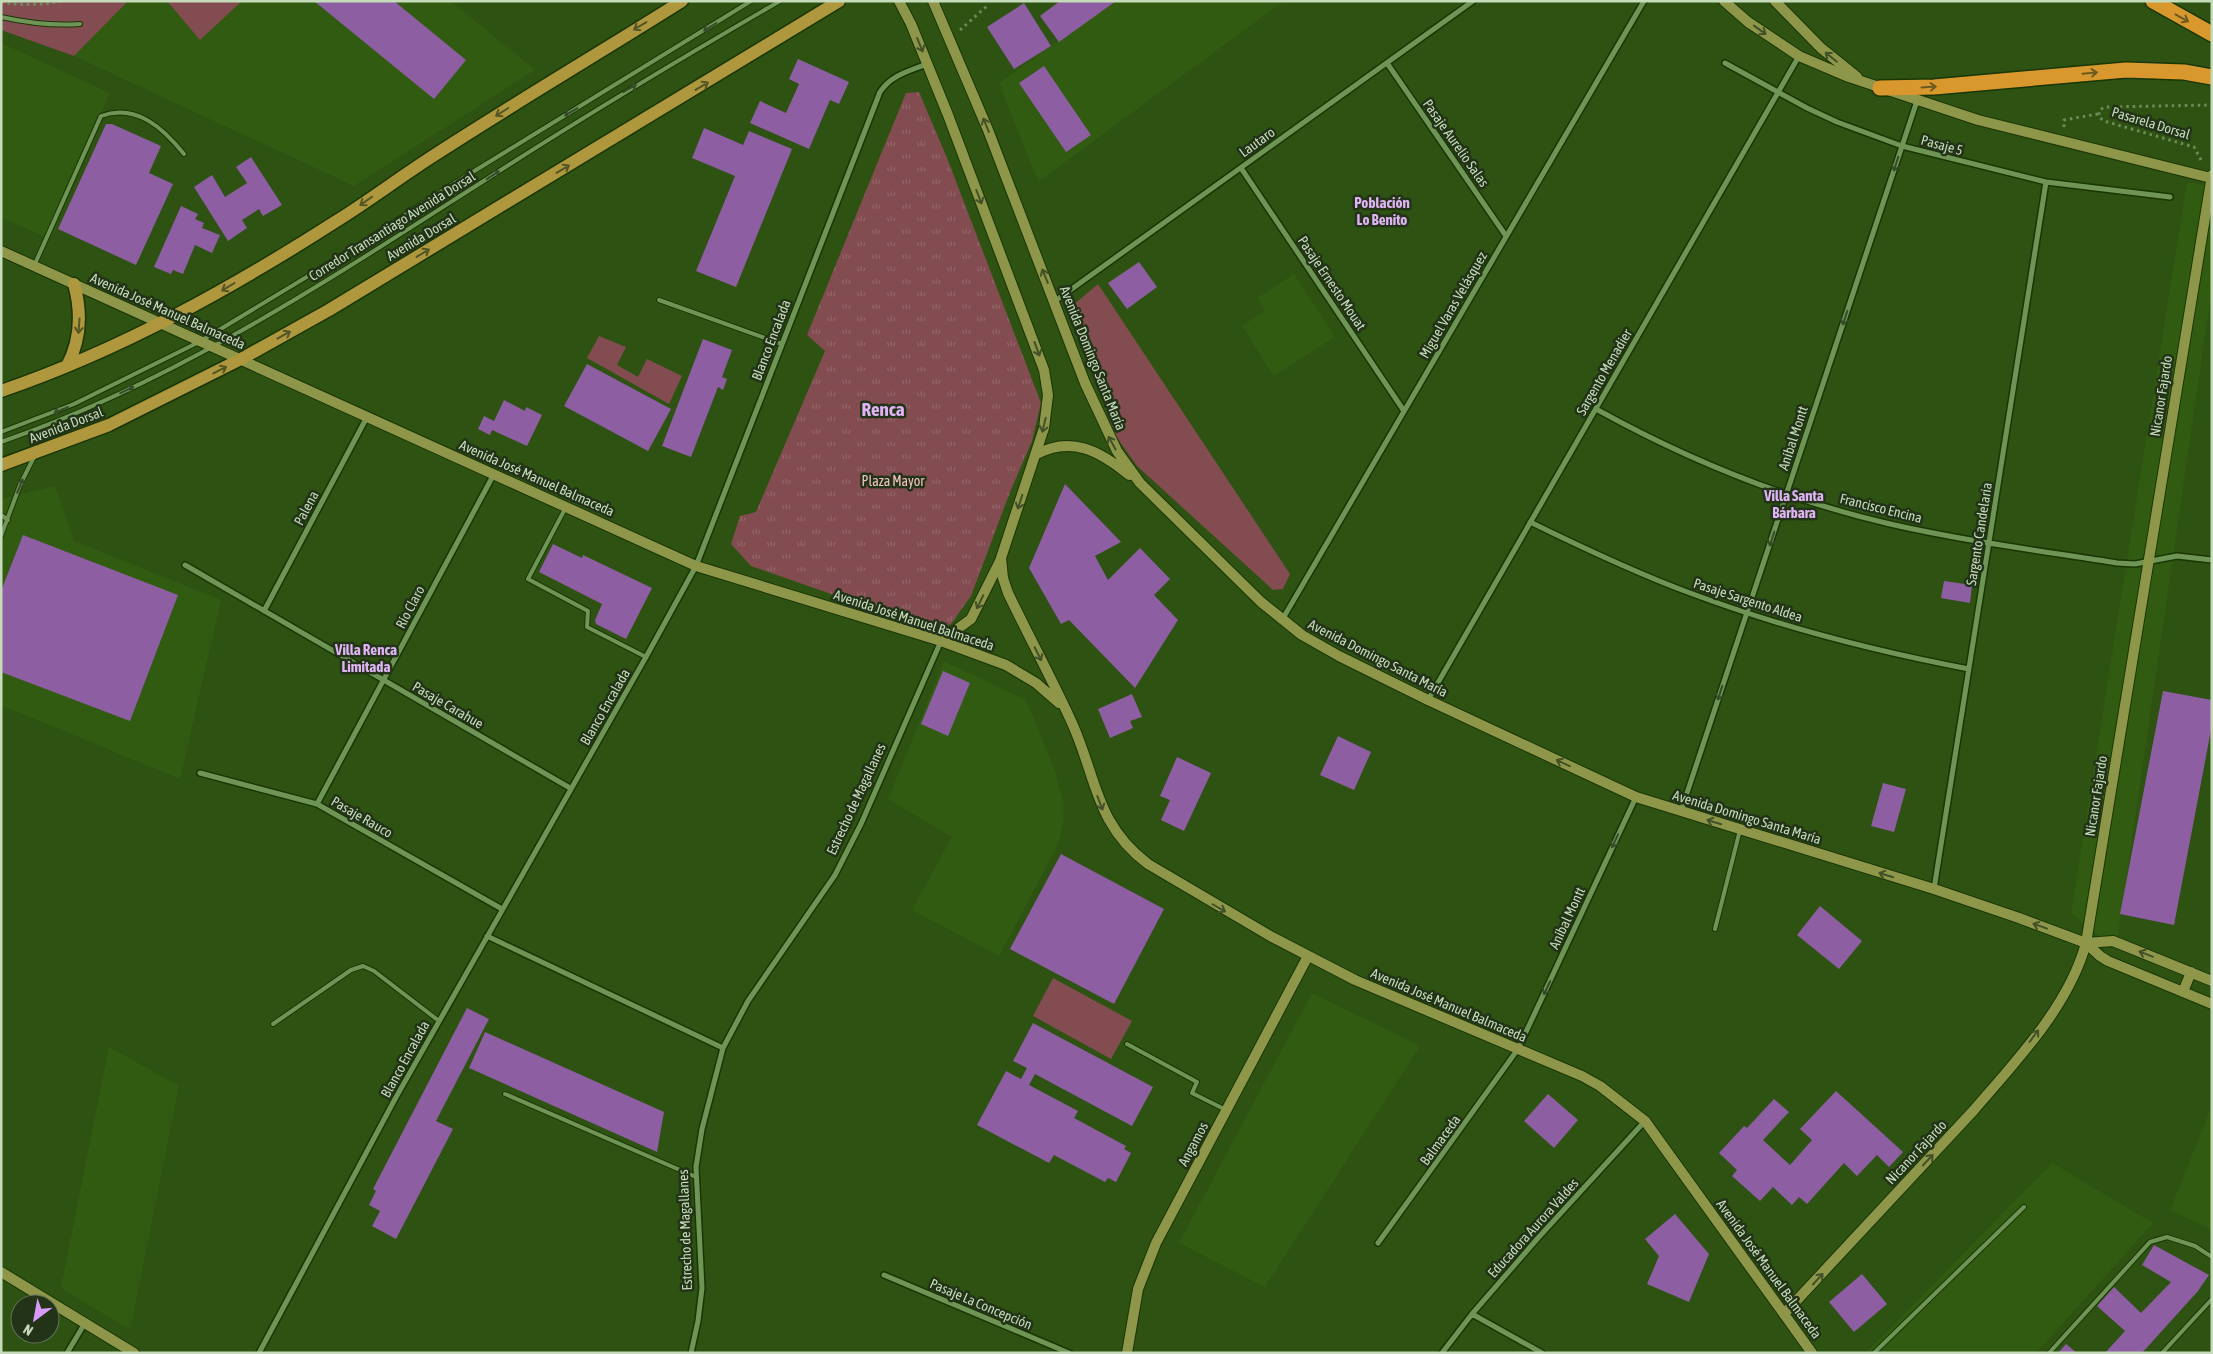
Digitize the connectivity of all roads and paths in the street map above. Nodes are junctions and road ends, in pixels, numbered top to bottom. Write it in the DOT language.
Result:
graph roads {
  1 [pos="62,1"];
  2 [pos="682,1"];
  3 [pos="751,1"];
  4 [pos="780,1"];
  5 [pos="839,1"];
  6 [pos="899,1"];
  7 [pos="933,1"];
  8 [pos="1473,1"];
  9 [pos="1644,1"];
  10 [pos="1724,1"];
  11 [pos="1775,1"];
  12 [pos="2153,1"];
  13 [pos="1,2"];
  14 [pos="987,6"];
  15 [pos="1,17"];
  16 [pos="80,24"];
  17 [pos="2212,34"];
  18 [pos="950,39"];
  19 [pos="1799,56"];
  20 [pos="1387,63"];
  21 [pos="1725,63"];
  22 [pos="927,64"];
  23 [pos="2212,77"];
  24 [pos="1876,86"];
  25 [pos="1777,93"];
  26 [pos="1916,101"];
  27 [pos="2212,105"];
  28 [pos="2098,114"];
  29 [pos="2064,120"];
  30 [pos="1902,146"];
  31 [pos="184,154"];
  32 [pos="1241,168"];
  33 [pos="2211,176"];
  34 [pos="2046,182"];
  35 [pos="2170,197"];
  36 [pos="2210,198"];
  37 [pos="1506,236"];
  38 [pos="1,251"];
  39 [pos="34,266"];
  40 [pos="74,284"];
  41 [pos="659,300"];
  42 [pos="1055,301"];
  43 [pos="159,324"];
  44 [pos="200,342"];
  45 [pos="782,344"];
  46 [pos="213,347"];
  47 [pos="241,359"];
  48 [pos="67,366"];
  49 [pos="1,391"];
  50 [pos="1596,409"];
  51 [pos="1404,411"];
  52 [pos="367,416"];
  53 [pos="1,432"];
  54 [pos="1,442"];
  55 [pos="36,453"];
  56 [pos="1035,455"];
  57 [pos="1,465"];
  58 [pos="494,474"];
  59 [pos="1140,483"];
  60 [pos="1786,494"];
  61 [pos="566,506"];
  62 [pos="1,515"];
  63 [pos="8,520"];
  64 [pos="1530,522"];
  65 [pos="1,536"];
  66 [pos="1989,542"];
  67 [pos="1002,558"];
  68 [pos="2148,560"];
  69 [pos="2212,560"];
  70 [pos="185,565"];
  71 [pos="696,566"];
  72 [pos="264,611"];
  73 [pos="1747,613"];
  74 [pos="1281,620"];
  75 [pos="941,641"];
  76 [pos="646,658"];
  77 [pos="1969,669"];
  78 [pos="384,680"];
  79 [pos="1428,700"];
  80 [pos="1066,709"];
  81 [pos="200,773"];
  82 [pos="570,788"];
  83 [pos="1636,797"];
  84 [pos="317,804"];
  85 [pos="1681,811"];
  86 [pos="1740,830"];
  87 [pos="1934,889"];
  88 [pos="502,910"];
  89 [pos="1715,929"];
  90 [pos="487,936"];
  91 [pos="2086,943"];
  92 [pos="1308,956"];
  93 [pos="2191,972"];
  94 [pos="2212,981"];
  95 [pos="2184,992"];
  96 [pos="2212,1004"];
  97 [pos="439,1021"];
  98 [pos="273,1024"];
  99 [pos="1127,1044"];
  100 [pos="723,1048"];
  101 [pos="1518,1049"];
  102 [pos="505,1094"];
  103 [pos="1226,1110"];
  104 [pos="1645,1121"];
  105 [pos="696,1177"];
  106 [pos="2024,1207"];
  107 [pos="1378,1243"];
  108 [pos="2212,1257"];
  109 [pos="1,1272"];
  110 [pos="884,1275"];
  111 [pos="2212,1299"];
  112 [pos="1472,1314"];
  113 [pos="1784,1314"];
  114 [pos="85,1323"];
  115 [pos="67,1353"];
  116 [pos="134,1353"];
  117 [pos="259,1353"];
  118 [pos="691,1353"];
  119 [pos="1069,1353"];
  120 [pos="1126,1353"];
  121 [pos="1442,1353"];
  122 [pos="1542,1353"];
  123 [pos="1812,1353"];
  124 [pos="1874,1353"];
  125 [pos="2049,1353"];
  126 [pos="2162,1353"];
  1 -- 13 [label="path"];
  2 -- 43 [label="main road, one-way"];
  3 -- 44 [label="lane, Corredor Transantiago Avenida Dorsal, one-way"];
  46 -- 4 [label="lane, Corredor Transantiago Avenida Dorsal, one-way"];
  47 -- 5 [label="main road, Avenida Dorsal, one-way"];
  6 -- 22 [label="main road, one-way"];
  7 -- 18 [label="main road, Avenida Domingo Santa María"];
  8 -- 20 [label="street, Lautaro"];
  9 -- 37 [label="street, Miguel Varas Velásquez"];
  10 -- 19 [label="main road, one-way"];
  24 -- 11 [label="main road, one-way"];
  12 -- 17 [label="highway, one-way"];
  14 -- 18 [label="path"];
  15 -- 16 [label="lane"];
  42 -- 18 [label="main road, Avenida Domingo Santa María, one-way"];
  19 -- 24 [label="main road"];
  19 -- 25 [label="street, Sargento Menadier"];
  20 -- 32 [label="street, Lautaro"];
  20 -- 37 [label="street, Pasaje Aurelio Salas"];
  21 -- 25 [label="street, Pasaje 5"];
  22 -- 45 [label="street, Blanco Encalada"];
  22 -- 56 [label="main road, one-way"];
  24 -- 23 [label="highway, one-way"];
  24 -- 26 [label="main road"];
  25 -- 30 [label="street, Pasaje 5"];
  25 -- 50 [label="street, Sargento Menadier"];
  26 -- 30 [label="street, Aníbal Montt"];
  26 -- 33 [label="main road"];
  27 -- 28 [label="path, Pasarela Dorsal"];
  28 -- 29 [label="path"];
  28 -- 33 [label="path, Pasarela Dorsal"];
  30 -- 34 [label="street, Pasaje 5"];
  30 -- 60 [label="street, Aníbal Montt, one-way"];
  31 -- 39 [label="lane"];
  32 -- 42 [label="street, Lautaro"];
  32 -- 51 [label="street, Pasaje Ernesto Mouat"];
  33 -- 36 [label="main road, Nicanor Fajardo"];
  34 -- 35 [label="street, Pasaje 5"];
  34 -- 66 [label="street, Sargento Candelaria"];
  36 -- 68 [label="main road, Nicanor Fajardo"];
  37 -- 51 [label="street, Miguel Varas Velásquez"];
  38 -- 39 [label="main road, Avenida José Manuel Balmaceda"];
  39 -- 40 [label="main road, Avenida José Manuel Balmaceda"];
  40 -- 43 [label="main road, Avenida José Manuel Balmaceda"];
  40 -- 48 [label="main road, one-way"];
  41 -- 45 [label="lane"];
  59 -- 42 [label="main road, Avenida Domingo Santa María, one-way"];
  43 -- 44 [label="main road, Avenida José Manuel Balmaceda"];
  43 -- 48 [label="main road"];
  44 -- 46 [label="main road, Avenida José Manuel Balmaceda"];
  44 -- 53 [label="lane, Corredor Transantiago Avenida Dorsal, one-way"];
  45 -- 71 [label="street, Blanco Encalada"];
  46 -- 47 [label="main road, Avenida José Manuel Balmaceda"];
  54 -- 46 [label="lane, Corredor Transantiago Avenida Dorsal, one-way"];
  47 -- 52 [label="main road, Avenida José Manuel Balmaceda"];
  55 -- 47 [label="main road, Avenida Dorsal, one-way"];
  48 -- 49 [label="main road"];
  50 -- 60 [label="street, Francisco Encina"];
  50 -- 64 [label="street, Sargento Menadier"];
  51 -- 74 [label="street, Miguel Varas Velásquez"];
  52 -- 58 [label="main road, Avenida José Manuel Balmaceda"];
  52 -- 72 [label="street, Palena"];
  55 -- 57 [label="main road, Avenida Dorsal"];
  63 -- 55 [label="lane, one-way"];
  56 -- 59 [label="main road"];
  56 -- 67 [label="main road, Avenida José Manuel Balmaceda, one-way"];
  58 -- 61 [label="main road, Avenida José Manuel Balmaceda"];
  58 -- 78 [label="street, Río Claro"];
  59 -- 74 [label="main road, Avenida Domingo Santa María"];
  60 -- 66 [label="street, Francisco Encina"];
  60 -- 73 [label="street, Aníbal Montt, one-way"];
  61 -- 71 [label="main road, Avenida José Manuel Balmaceda"];
  61 -- 76 [label="lane"];
  62 -- 63 [label="lane"];
  63 -- 65 [label="lane"];
  64 -- 73 [label="street, Pasaje Sargento Aldea"];
  64 -- 79 [label="street, Sargento Menadier"];
  66 -- 68 [label="street, Francisco Encina"];
  66 -- 77 [label="street, Sargento Candelaria"];
  67 -- 75 [label="main road, one-way"];
  67 -- 80 [label="main road, Avenida José Manuel Balmaceda, one-way"];
  68 -- 69 [label="street, Francisco Encina"];
  68 -- 91 [label="main road, Nicanor Fajardo"];
  70 -- 72 [label="street, Pasaje Carahue"];
  71 -- 75 [label="main road, Avenida José Manuel Balmaceda"];
  71 -- 76 [label="street, Blanco Encalada"];
  72 -- 78 [label="street, Pasaje Carahue"];
  73 -- 77 [label="street, Pasaje Sargento Aldea"];
  73 -- 85 [label="street, Aníbal Montt, one-way"];
  74 -- 79 [label="main road, Avenida Domingo Santa María"];
  75 -- 80 [label="main road, Avenida José Manuel Balmaceda"];
  75 -- 100 [label="street, Estrecho de Magallanes"];
  76 -- 82 [label="street, Blanco Encalada"];
  77 -- 87 [label="street, Sargento Candelaria"];
  78 -- 82 [label="street, Pasaje Carahue"];
  78 -- 84 [label="street, Río Claro"];
  83 -- 79 [label="main road, Avenida Domingo Santa María, one-way"];
  80 -- 92 [label="main road, Avenida José Manuel Balmaceda, one-way"];
  81 -- 84 [label="street, Pasaje Rauco"];
  82 -- 88 [label="street, Blanco Encalada"];
  83 -- 85 [label="main road, Avenida Domingo Santa María"];
  83 -- 101 [label="street, Aníbal Montt, one-way"];
  84 -- 88 [label="street, Pasaje Rauco"];
  86 -- 85 [label="main road, Avenida Domingo Santa María, one-way"];
  87 -- 86 [label="main road, Avenida Domingo Santa María, one-way"];
  86 -- 89 [label="lane"];
  91 -- 87 [label="main road, Avenida Domingo Santa María, one-way"];
  88 -- 90 [label="street, Blanco Encalada"];
  90 -- 97 [label="street, Blanco Encalada"];
  90 -- 100 [label="street"];
  93 -- 91 [label="main road, Avenida Domingo Santa María, one-way"];
  91 -- 95 [label="main road, Avenida Domingo Santa María"];
  113 -- 91 [label="main road, Nicanor Fajardo, one-way"];
  92 -- 101 [label="main road, Avenida José Manuel Balmaceda"];
  92 -- 103 [label="main road, Angamos"];
  93 -- 94 [label="main road, Avenida Domingo Santa María"];
  93 -- 95 [label="main road"];
  95 -- 96 [label="main road, Avenida Domingo Santa María"];
  97 -- 98 [label="lane"];
  97 -- 117 [label="street, Blanco Encalada"];
  99 -- 103 [label="lane"];
  100 -- 105 [label="street, Estrecho de Magallanes"];
  101 -- 104 [label="main road, Avenida José Manuel Balmaceda"];
  101 -- 107 [label="street, Balmaceda"];
  102 -- 105 [label="lane"];
  103 -- 120 [label="main road, Angamos"];
  104 -- 112 [label="street, Educadora Aurora Valdes"];
  104 -- 113 [label="main road, Avenida José Manuel Balmaceda"];
  105 -- 118 [label="street, Estrecho de Magallanes"];
  106 -- 124 [label="lane"];
  108 -- 125 [label="lane"];
  109 -- 114 [label="main road"];
  110 -- 119 [label="street, Pasaje La Concepción"];
  111 -- 126 [label="lane"];
  112 -- 121 [label="street, Educadora Aurora Valdes"];
  112 -- 122 [label="street"];
  113 -- 123 [label="main road, Avenida José Manuel Balmaceda"];
  114 -- 115 [label="street"];
  114 -- 116 [label="main road"];
}
